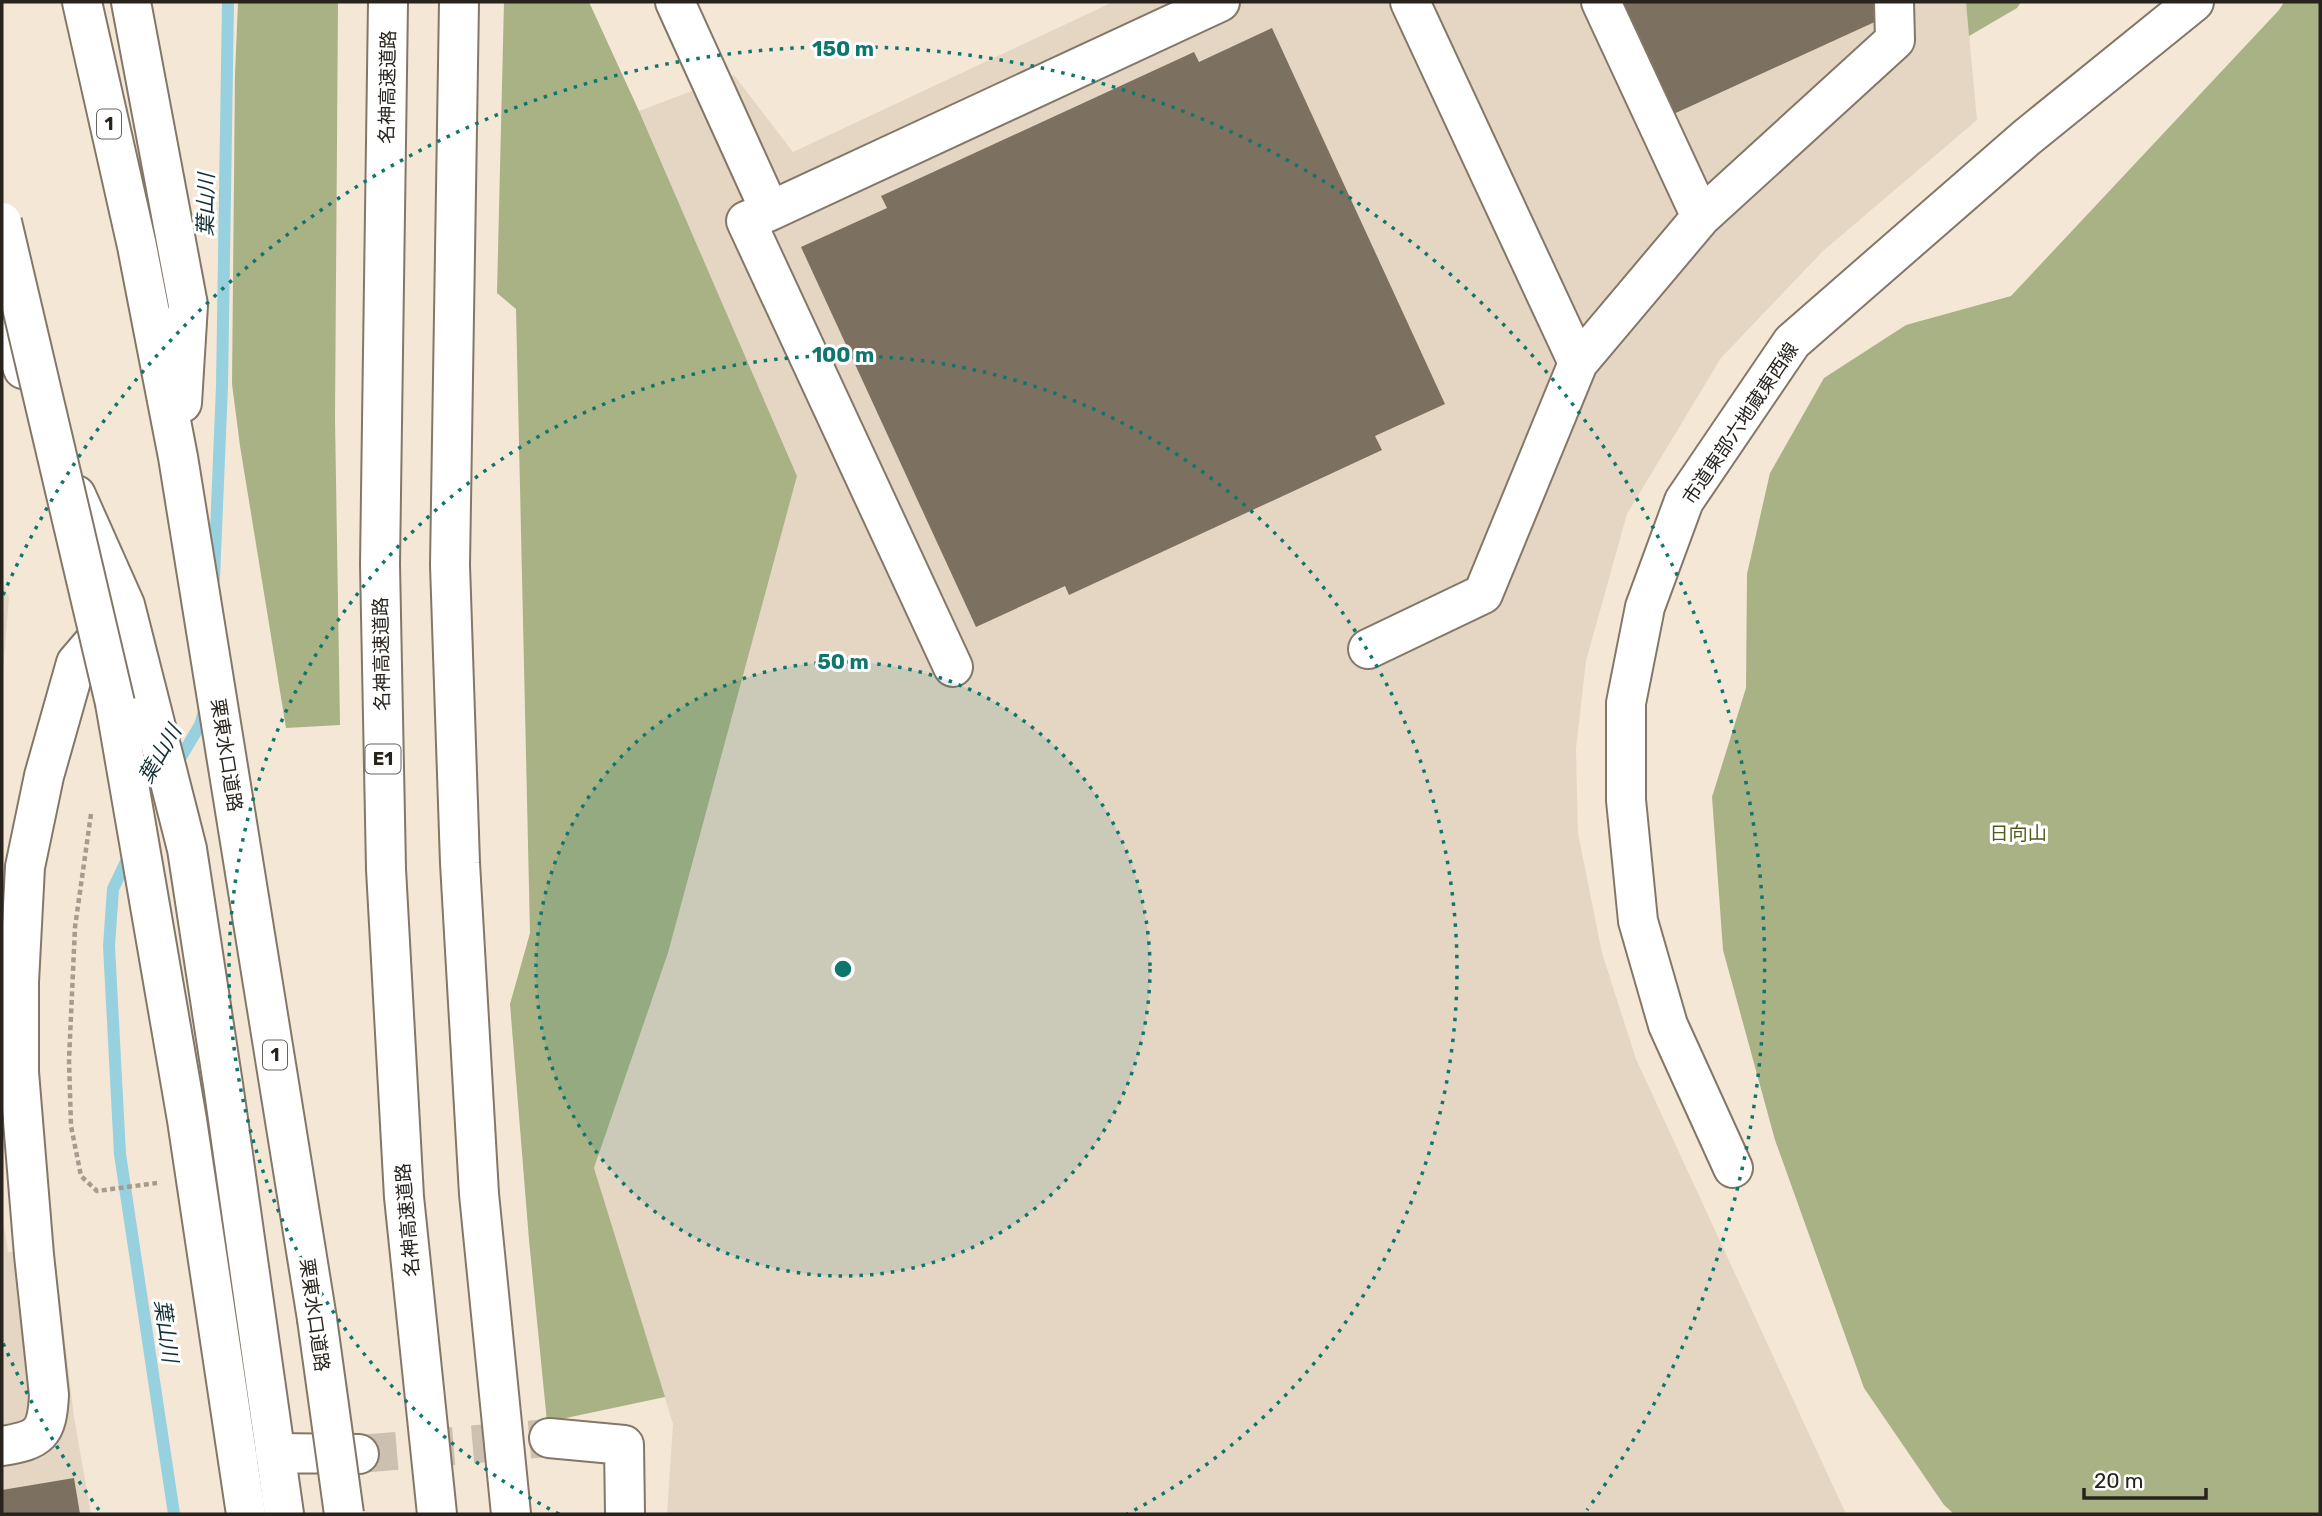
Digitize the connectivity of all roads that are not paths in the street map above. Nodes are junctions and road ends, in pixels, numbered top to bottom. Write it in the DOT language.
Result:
graph roads {
  1 [pos="82,2"];
  2 [pos="131,2"];
  3 [pos="388,2"];
  4 [pos="459,2"];
  5 [pos="675,2"];
  6 [pos="1220,2"];
  7 [pos="1409,2"];
  8 [pos="1601,2"];
  9 [pos="1894,2"];
  10 [pos="2194,2"];
  11 [pos="770,211"];
  12 [pos="1700,217"];
  13 [pos="2,222"];
  14 [pos="2,310"];
  15 [pos="1578,363"];
  16 [pos="178,457"];
  17 [pos="128,617"];
  18 [pos="1368,649"];
  19 [pos="953,667"];
  20 [pos="1733,1168"];
  21 [pos="549,1438"];
  22 [pos="2,1446"];
  23 [pos="275,1453"];
  24 [pos="359,1454"];
  25 [pos="246,1514"];
  26 [pos="284,1514"];
  27 [pos="344,1514"];
  28 [pos="437,1514"];
  29 [pos="511,1514"];
  30 [pos="625,1514"];
  1 -- 16 [label="main road, 栗東水口道路 / 1"];
  2 -- 16 [label="main road"];
  3 -- 28 [label="main road, 名神高速道路 / E1"];
  4 -- 29 [label="main road"];
  5 -- 11 [label="main road"];
  6 -- 11 [label="main road"];
  7 -- 15 [label="main road"];
  8 -- 12 [label="main road"];
  9 -- 12 [label="main road"];
  10 -- 20 [label="main road, 市道東部六地蔵東西線"];
  11 -- 19 [label="main road"];
  12 -- 15 [label="main road"];
  13 -- 25 [label="main road, bridge"];
  14 -- 17 [label="main road"];
  15 -- 18 [label="main road"];
  16 -- 27 [label="main road, 栗東水口道路 / 1, bridge"];
  17 -- 22 [label="main road"];
  17 -- 23 [label="main road"];
  21 -- 30 [label="main road"];
  23 -- 24 [label="main road"];
  23 -- 26 [label="main road"];
}
